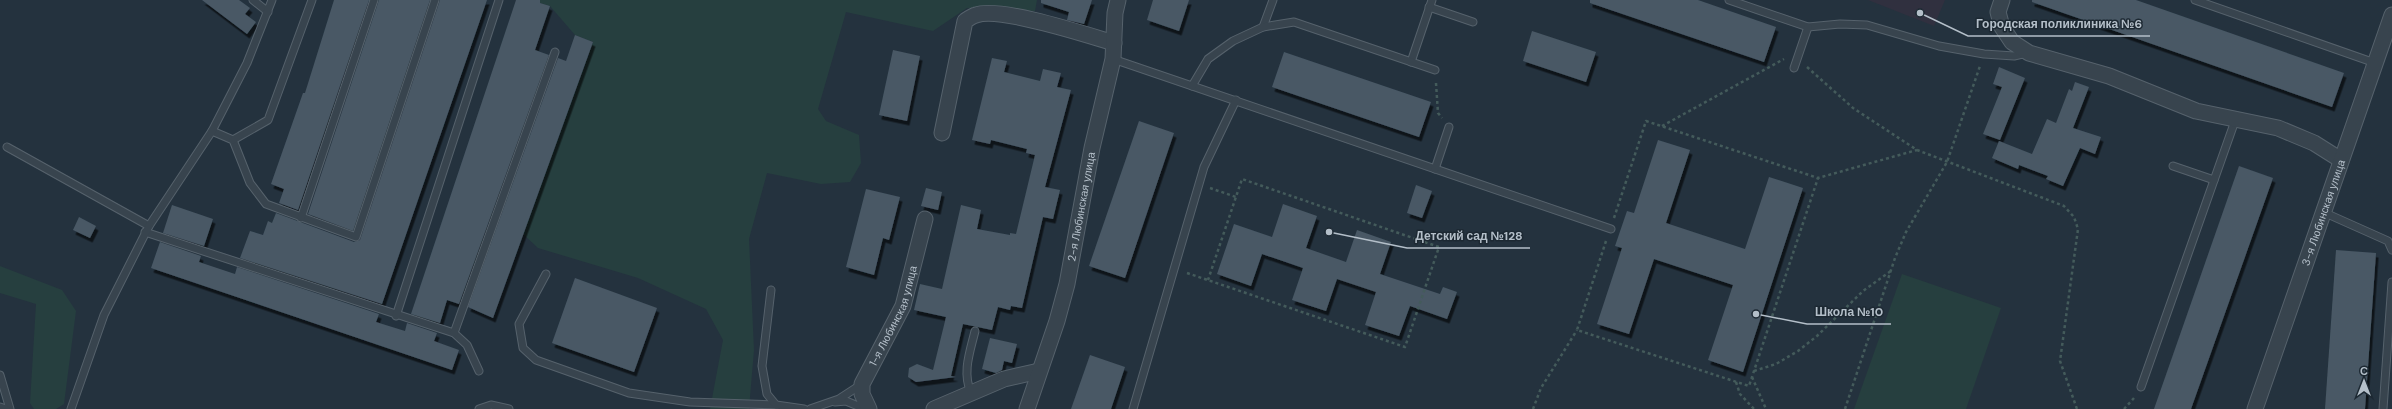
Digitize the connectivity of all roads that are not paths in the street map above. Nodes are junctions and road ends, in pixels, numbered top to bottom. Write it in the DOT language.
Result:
graph roads {
  1 [pos="253,0"];
  2 [pos="272,0"];
  3 [pos="312,0"];
  4 [pos="374,0"];
  5 [pos="435,0"];
  6 [pos="499,0"];
  7 [pos="1118,0"];
  8 [pos="1273,0"];
  9 [pos="1729,0"];
  10 [pos="2002,0"];
  11 [pos="2196,0"];
  12 [pos="1431,3"];
  13 [pos="268,12"];
  14 [pos="2392,15"];
  15 [pos="1473,22"];
  16 [pos="1263,27"];
  17 [pos="1808,27"];
  18 [pos="1114,43"];
  19 [pos="555,52"];
  20 [pos="2029,53"];
  21 [pos="1113,58"];
  22 [pos="1411,62"];
  23 [pos="2375,63"];
  24 [pos="1794,68"];
  25 [pos="1435,70"];
  26 [pos="1192,86"];
  27 [pos="1236,100"];
  28 [pos="2236,118"];
  29 [pos="1449,127"];
  30 [pos="212,131"];
  31 [pos="942,133"];
  32 [pos="233,140"];
  33 [pos="7,147"];
  34 [pos="2341,160"];
  35 [pos="2173,166"];
  36 [pos="1435,169"];
  37 [pos="2214,180"];
  38 [pos="2324,212"];
  39 [pos="301,218"];
  40 [pos="925,219"];
  41 [pos="147,229"];
  42 [pos="1611,229"];
  43 [pos="2392,250"];
  44 [pos="546,274"];
  45 [pos="2392,282"];
  46 [pos="771,290"];
  47 [pos="396,316"];
  48 [pos="975,331"];
  49 [pos="454,333"];
  50 [pos="479,371"];
  51 [pos="1039,371"];
  52 [pos="0,376"];
  53 [pos="862,384"];
  54 [pos="2141,387"];
  55 [pos="971,393"];
  56 [pos="829,402"];
  57 [pos="776,406"];
  58 [pos="0,407"];
  59 [pos="6,409"];
  60 [pos="10,409"];
  61 [pos="71,409"];
  62 [pos="479,409"];
  63 [pos="509,409"];
  64 [pos="804,409"];
  65 [pos="810,409"];
  66 [pos="865,409"];
  67 [pos="869,409"];
  68 [pos="934,409"];
  69 [pos="1027,409"];
  70 [pos="1133,409"];
  71 [pos="2255,409"];
  72 [pos="2383,409"];
  1 -- 13 [label="lane"];
  2 -- 13 [label="lane"];
  3 -- 32 [label="lane"];
  4 -- 39 [label="lane"];
  5 -- 39 [label="lane"];
  6 -- 47 [label="lane"];
  7 -- 18 [label="street, 2-я Любинская улица"];
  8 -- 16 [label="lane"];
  9 -- 17 [label="lane"];
  10 -- 20 [label="street"];
  11 -- 23 [label="lane"];
  12 -- 15 [label="lane"];
  12 -- 22 [label="lane"];
  13 -- 30 [label="lane"];
  14 -- 23 [label="street, 3-я Любинская улица"];
  16 -- 22 [label="lane"];
  16 -- 26 [label="lane"];
  17 -- 20 [label="lane"];
  17 -- 24 [label="lane"];
  18 -- 21 [label="street, 2-я Любинская улица"];
  18 -- 31 [label="street"];
  19 -- 49 [label="lane"];
  20 -- 28 [label="street"];
  21 -- 26 [label="lane"];
  21 -- 51 [label="street, 2-я Любинская улица"];
  22 -- 25 [label="lane"];
  23 -- 34 [label="street, 3-я Любинская улица"];
  26 -- 27 [label="lane"];
  27 -- 36 [label="lane"];
  27 -- 70 [label="lane"];
  28 -- 34 [label="street"];
  28 -- 37 [label="lane"];
  29 -- 36 [label="lane"];
  30 -- 32 [label="lane"];
  30 -- 41 [label="lane"];
  32 -- 39 [label="lane"];
  33 -- 41 [label="lane"];
  34 -- 38 [label="street, 3-я Любинская улица"];
  35 -- 37 [label="lane"];
  36 -- 42 [label="lane"];
  37 -- 54 [label="lane"];
  38 -- 43 [label="lane"];
  38 -- 71 [label="street, 3-я Любинская улица"];
  40 -- 53 [label="street, 1-я Любинская улица"];
  41 -- 47 [label="lane"];
  41 -- 61 [label="lane"];
  44 -- 57 [label="lane"];
  45 -- 72 [label="lane"];
  46 -- 57 [label="lane"];
  47 -- 49 [label="lane"];
  48 -- 55 [label="lane"];
  49 -- 50 [label="lane"];
  51 -- 55 [label="street"];
  51 -- 69 [label="street, 2-я Любинская улица"];
  52 -- 60 [label="lane"];
  53 -- 56 [label="lane"];
  53 -- 67 [label="street"];
  55 -- 68 [label="street"];
  56 -- 65 [label="lane"];
  56 -- 66 [label="lane"];
  57 -- 64 [label="lane"];
  58 -- 59 [label="lane"];
  62 -- 63 [label="lane"];
}
